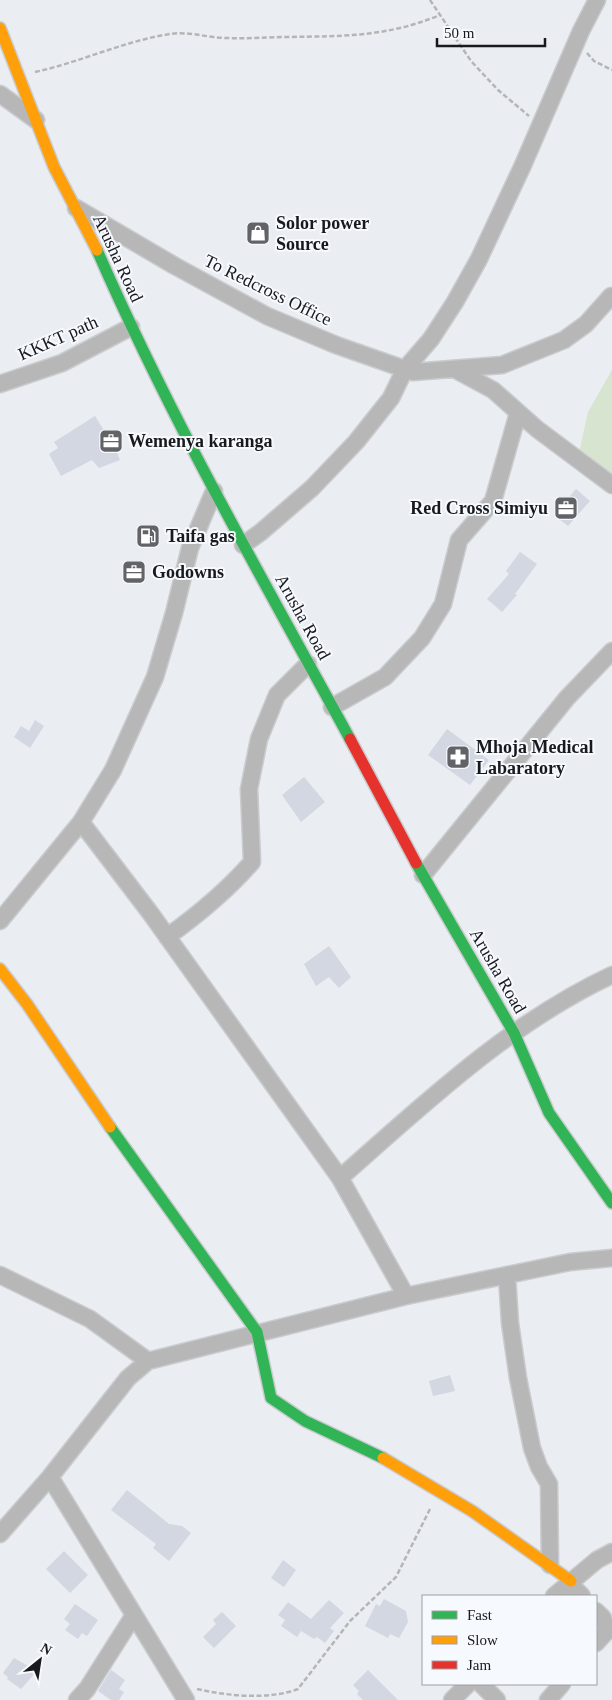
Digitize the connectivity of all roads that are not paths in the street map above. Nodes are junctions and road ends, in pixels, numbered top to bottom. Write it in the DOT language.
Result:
graph roads {
  1 [pos="597,0"];
  2 [pos="0,28"];
  3 [pos="0,94"];
  4 [pos="36,120"];
  5 [pos="76,208"];
  6 [pos="611,296"];
  7 [pos="131,327"];
  8 [pos="405,369"];
  9 [pos="454,369"];
  10 [pos="0,384"];
  11 [pos="518,413"];
  12 [pos="612,485"];
  13 [pos="214,490"];
  14 [pos="243,545"];
  15 [pos="612,651"];
  16 [pos="308,664"];
  17 [pos="332,707"];
  18 [pos="81,822"];
  19 [pos="423,874"];
  20 [pos="0,922"];
  21 [pos="167,937"];
  22 [pos="0,969"];
  23 [pos="612,975"];
  24 [pos="514,1033"];
  25 [pos="340,1178"];
  26 [pos="612,1203"];
  27 [pos="612,1258"];
  28 [pos="0,1275"];
  29 [pos="507,1276"];
  30 [pos="406,1296"];
  31 [pos="257,1332"];
  32 [pos="148,1361"];
  33 [pos="50,1477"];
  34 [pos="0,1534"];
  35 [pos="612,1552"];
  36 [pos="550,1565"];
  37 [pos="570,1582"];
  38 [pos="555,1595"];
  39 [pos="581,1595"];
  40 [pos="597,1611"];
  41 [pos="134,1615"];
  42 [pos="597,1642"];
  43 [pos="467,1685"];
  44 [pos="482,1685"];
  45 [pos="561,1685"];
  46 [pos="77,1700"];
  47 [pos="186,1700"];
  48 [pos="452,1700"];
  49 [pos="497,1700"];
  50 [pos="548,1700"];
  1 -- 8 [label="street"];
  2 -- 4 [label="main road, Arusha Road"];
  3 -- 4 [label="street"];
  4 -- 5 [label="main road, Arusha Road"];
  5 -- 7 [label="main road, Arusha Road"];
  5 -- 8 [label="street, To Redcross Office"];
  6 -- 9 [label="street, To Redcross Office"];
  7 -- 10 [label="street, KKKT path"];
  7 -- 13 [label="main road, Arusha Road"];
  8 -- 9 [label="street, To Redcross Office"];
  8 -- 14 [label="street"];
  9 -- 11 [label="street"];
  11 -- 12 [label="street"];
  11 -- 17 [label="street"];
  13 -- 14 [label="main road, Arusha Road"];
  13 -- 18 [label="street"];
  14 -- 16 [label="main road, Arusha Road"];
  15 -- 19 [label="street"];
  16 -- 17 [label="main road, Arusha Road"];
  16 -- 21 [label="street"];
  17 -- 19 [label="main road, Arusha Road"];
  18 -- 20 [label="street"];
  18 -- 21 [label="street"];
  19 -- 24 [label="main road, Arusha Road"];
  21 -- 25 [label="street"];
  22 -- 31 [label="main road"];
  23 -- 24 [label="street"];
  24 -- 25 [label="street"];
  24 -- 26 [label="main road, Arusha Road"];
  25 -- 30 [label="street"];
  27 -- 29 [label="street"];
  28 -- 32 [label="street"];
  29 -- 30 [label="street"];
  29 -- 36 [label="street"];
  30 -- 31 [label="street"];
  31 -- 32 [label="street"];
  31 -- 36 [label="main road"];
  32 -- 33 [label="street"];
  33 -- 34 [label="street"];
  33 -- 41 [label="street"];
  35 -- 37 [label="street"];
  36 -- 37 [label="main road"];
  37 -- 38 [label="street"];
  37 -- 39 [label="street"];
  40 -- 42 [label="street"];
  41 -- 46 [label="street"];
  41 -- 47 [label="street"];
  43 -- 48 [label="street"];
  44 -- 49 [label="street"];
  45 -- 50 [label="street"];
}
